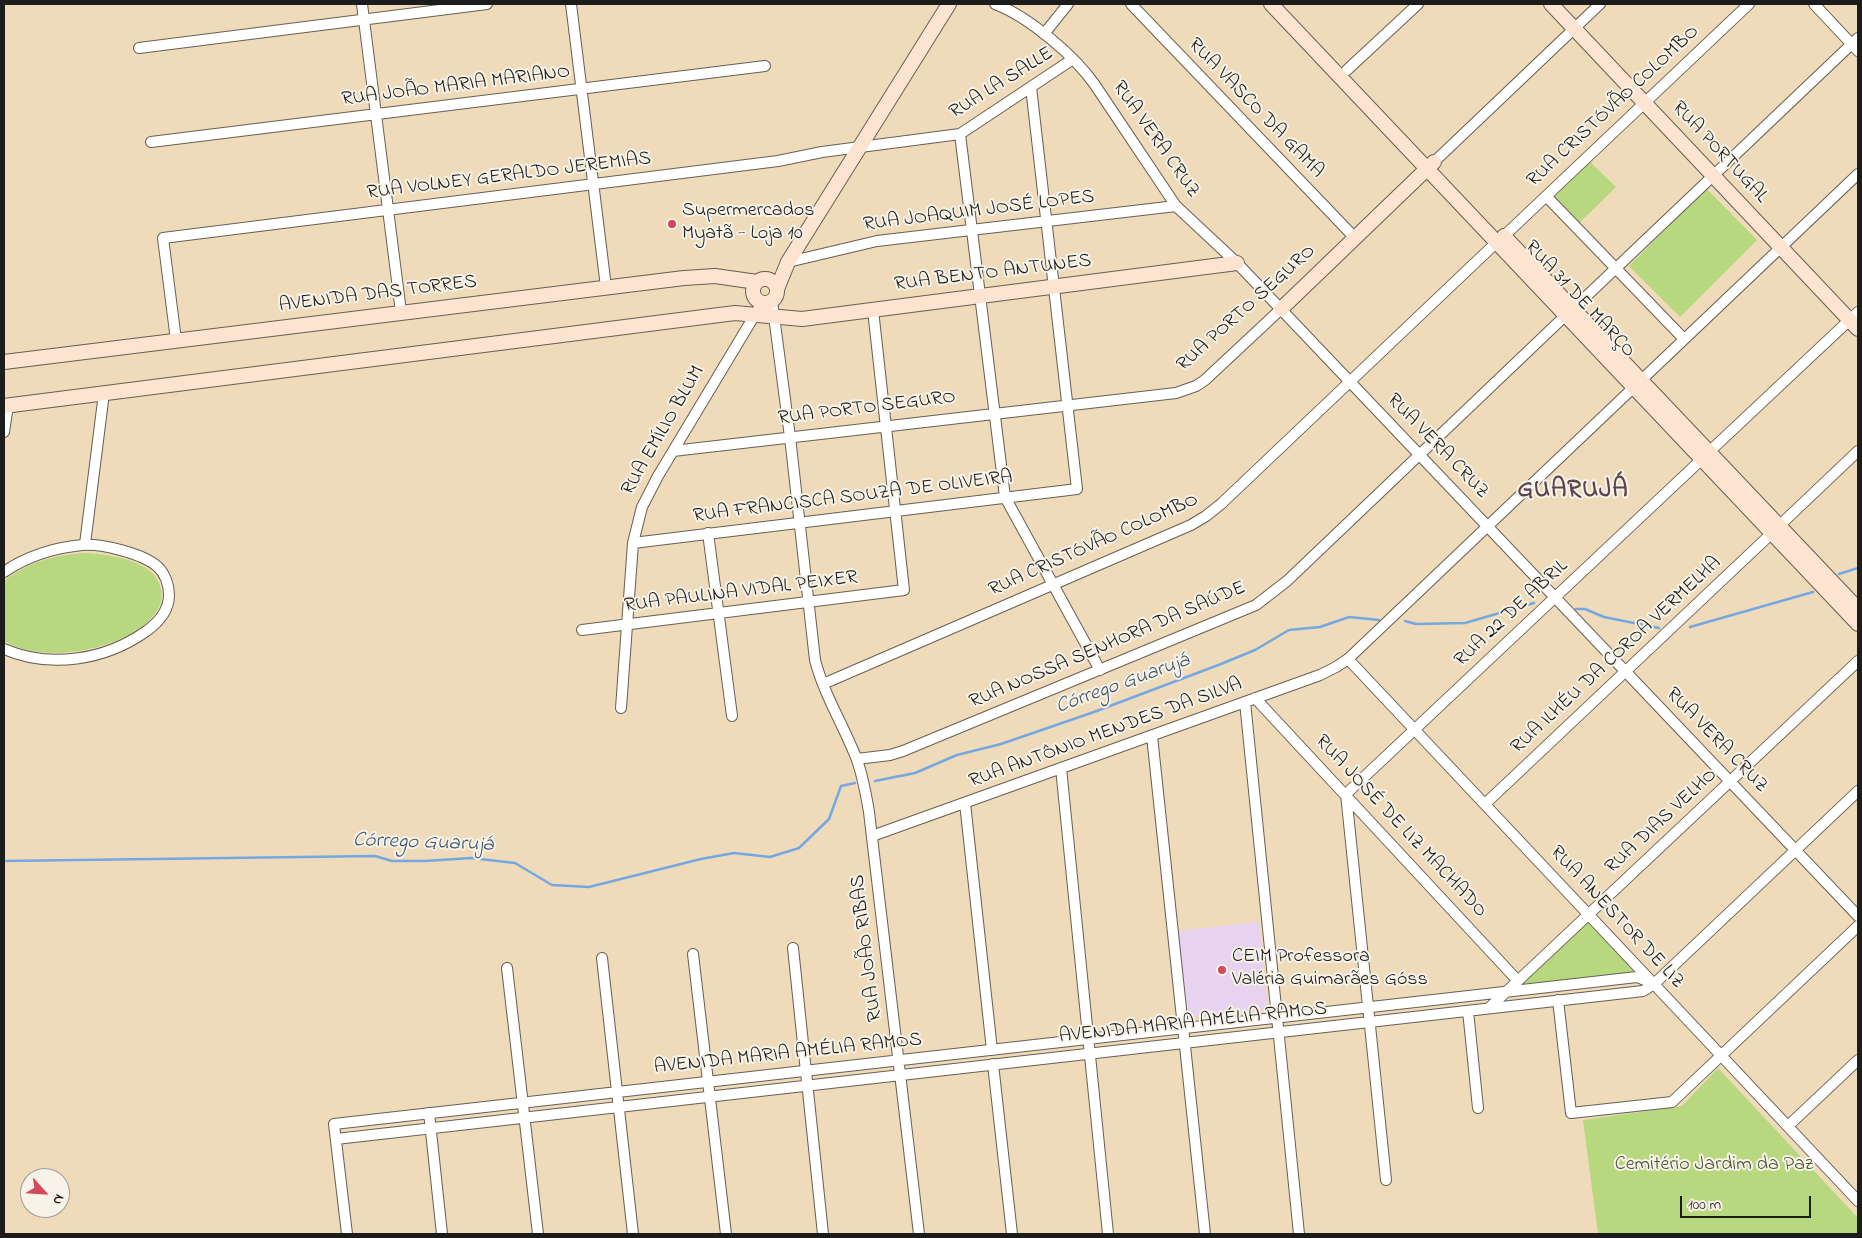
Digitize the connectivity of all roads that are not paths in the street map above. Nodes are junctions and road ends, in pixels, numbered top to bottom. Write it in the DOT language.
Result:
graph roads {
  1 [pos="362,4"];
  2 [pos="487,4"];
  3 [pos="571,4"];
  4 [pos="949,4"];
  5 [pos="995,4"];
  6 [pos="1068,4"];
  7 [pos="1131,4"];
  8 [pos="1271,4"];
  9 [pos="1284,4"];
  10 [pos="1418,4"];
  11 [pos="1551,4"];
  12 [pos="1600,4"];
  13 [pos="1749,4"];
  14 [pos="1814,4"];
  15 [pos="364,19"];
  16 [pos="1574,28"];
  17 [pos="1044,34"];
  18 [pos="1856,45"];
  19 [pos="139,48"];
  20 [pos="1073,59"];
  21 [pos="765,66"];
  22 [pos="1347,70"];
  23 [pos="1031,87"];
  24 [pos="581,89"];
  25 [pos="1644,102"];
  26 [pos="376,114"];
  27 [pos="960,134"];
  28 [pos="151,142"];
  29 [pos="859,147"];
  30 [pos="1431,165"];
  31 [pos="1858,174"];
  32 [pos="1714,176"];
  33 [pos="593,184"];
  34 [pos="1546,196"];
  35 [pos="1176,206"];
  36 [pos="388,210"];
  37 [pos="1046,221"];
  38 [pos="972,230"];
  39 [pos="1355,238"];
  40 [pos="1501,239"];
  41 [pos="1781,247"];
  42 [pos="788,262"];
  43 [pos="1237,262"];
  44 [pos="1616,268"];
  45 [pos="1054,286"];
  46 [pos="606,287"];
  47 [pos="764,296"];
  48 [pos="980,296"];
  49 [pos="1281,309"];
  50 [pos="873,310"];
  51 [pos="401,312"];
  52 [pos="1570,312"];
  53 [pos="773,317"];
  54 [pos="1855,320"];
  55 [pos="1684,339"];
  56 [pos="176,340"];
  57 [pos="4,362"];
  58 [pos="1350,382"];
  59 [pos="1638,384"];
  60 [pos="104,393"];
  61 [pos="6,405"];
  62 [pos="1068,406"];
  63 [pos="995,414"];
  64 [pos="886,426"];
  65 [pos="4,432"];
  66 [pos="790,438"];
  67 [pos="673,451"];
  68 [pos="1858,451"];
  69 [pos="1420,455"];
  70 [pos="1706,455"];
  71 [pos="1005,497"];
  72 [pos="895,511"];
  73 [pos="800,522"];
  74 [pos="1488,526"];
  75 [pos="1776,529"];
  76 [pos="708,533"];
  77 [pos="633,543"];
  78 [pos="85,544"];
  79 [pos="4,572"];
  80 [pos="1054,584"];
  81 [pos="1555,597"];
  82 [pos="809,602"];
  83 [pos="1858,609"];
  84 [pos="719,613"];
  85 [pos="627,624"];
  86 [pos="1858,624"];
  87 [pos="582,630"];
  88 [pos="4,649"];
  89 [pos="1348,659"];
  90 [pos="1858,661"];
  91 [pos="1100,670"];
  92 [pos="1626,672"];
  93 [pos="823,684"];
  94 [pos="1250,700"];
  95 [pos="621,708"];
  96 [pos="732,716"];
  97 [pos="1415,729"];
  98 [pos="1152,736"];
  99 [pos="857,759"];
  100 [pos="1061,768"];
  101 [pos="1730,782"];
  102 [pos="1858,791"];
  103 [pos="1346,794"];
  104 [pos="966,803"];
  105 [pos="1485,804"];
  106 [pos="872,836"];
  107 [pos="1795,850"];
  108 [pos="1589,914"];
  109 [pos="1858,916"];
  110 [pos="1858,926"];
  111 [pos="793,948"];
  112 [pos="694,954"];
  113 [pos="602,958"];
  114 [pos="507,968"];
  115 [pos="1518,981"];
  116 [pos="1654,984"];
  117 [pos="1507,992"];
  118 [pos="1558,1000"];
  119 [pos="1368,1007"];
  120 [pos="1490,1008"];
  121 [pos="1468,1011"];
  122 [pos="1277,1017"];
  123 [pos="1370,1022"];
  124 [pos="1183,1028"];
  125 [pos="1279,1032"];
  126 [pos="1088,1039"];
  127 [pos="1185,1043"];
  128 [pos="992,1050"];
  129 [pos="1090,1053"];
  130 [pos="1722,1055"];
  131 [pos="898,1060"];
  132 [pos="1858,1060"];
  133 [pos="993,1064"];
  134 [pos="806,1070"];
  135 [pos="900,1075"];
  136 [pos="708,1082"];
  137 [pos="808,1086"];
  138 [pos="617,1092"];
  139 [pos="710,1096"];
  140 [pos="523,1103"];
  141 [pos="619,1107"];
  142 [pos="1478,1108"];
  143 [pos="429,1113"];
  144 [pos="525,1118"];
  145 [pos="1788,1126"];
  146 [pos="430,1128"];
  147 [pos="336,1139"];
  148 [pos="1386,1180"];
  149 [pos="1856,1194"];
  150 [pos="347,1234"];
  151 [pos="442,1234"];
  152 [pos="538,1234"];
  153 [pos="633,1234"];
  154 [pos="726,1234"];
  155 [pos="824,1234"];
  156 [pos="919,1234"];
  157 [pos="1012,1234"];
  158 [pos="1108,1234"];
  159 [pos="1205,1234"];
  160 [pos="1299,1234"];
  1 -- 15 [label="street"];
  2 -- 15 [label="street"];
  3 -- 24 [label="street"];
  4 -- 29 [label="main road, RUA EMÍLIO BLUM"];
  5 -- 17 [label="street, RUA VERA CRUZ"];
  6 -- 17 [label="street"];
  7 -- 39 [label="street, RUA VASCO DA GAMA"];
  8 -- 30 [label="main road, RUA 31 DE MARÇO"];
  9 -- 22 [label="main road, RUA 31 DE MARÇO"];
  10 -- 22 [label="street"];
  11 -- 16 [label="main road, RUA PORTUGAL"];
  12 -- 16 [label="street, RUA PORTO SEGURO"];
  13 -- 25 [label="street, RUA CRISTÓVÃO COLOMBO"];
  14 -- 18 [label="street"];
  15 -- 19 [label="street"];
  15 -- 26 [label="street"];
  16 -- 25 [label="main road, RUA PORTUGAL"];
  16 -- 30 [label="street, RUA PORTO SEGURO"];
  17 -- 20 [label="street, RUA VERA CRUZ"];
  18 -- 32 [label="street, RUA NOSSA SENHORA DA SAÚDE"];
  20 -- 23 [label="street, RUA LA SALLE"];
  20 -- 35 [label="street, RUA VERA CRUZ"];
  21 -- 24 [label="street, RUA JOÃO MARIA MARIANO"];
  22 -- 30 [label="main road, RUA 31 DE MARÇO"];
  23 -- 27 [label="street, RUA LA SALLE"];
  23 -- 37 [label="street"];
  24 -- 26 [label="street, RUA JOÃO MARIA MARIANO"];
  24 -- 33 [label="street"];
  25 -- 32 [label="main road, RUA PORTUGAL"];
  25 -- 34 [label="street, RUA CRISTÓVÃO COLOMBO"];
  26 -- 28 [label="street, RUA JOÃO MARIA MARIANO"];
  26 -- 36 [label="street"];
  27 -- 29 [label="street, RUA LA SALLE"];
  27 -- 38 [label="street"];
  29 -- 33 [label="street, RUA VOLNEY GERALDO JEREMIAS"];
  29 -- 42 [label="main road, RUA EMÍLIO BLUM"];
  30 -- 39 [label="main road, RUA PORTO SEGURO"];
  30 -- 40 [label="main road, RUA 31 DE MARÇO"];
  31 -- 41 [label="street, RUA ANTÔNIO MENDES DA SILVA"];
  32 -- 41 [label="main road, RUA PORTUGAL"];
  32 -- 44 [label="street, RUA NOSSA SENHORA DA SAÚDE"];
  33 -- 36 [label="street, RUA VOLNEY GERALDO JEREMIAS"];
  33 -- 46 [label="street"];
  34 -- 40 [label="street, RUA CRISTÓVÃO COLOMBO"];
  34 -- 44 [label="street"];
  35 -- 37 [label="street, RUA JOAQUIM JOSÉ LOPES"];
  35 -- 43 [label="street, RUA VERA CRUZ"];
  36 -- 51 [label="street"];
  36 -- 56 [label="street, RUA VOLNEY GERALDO JEREMIAS"];
  37 -- 38 [label="street, RUA JOAQUIM JOSÉ LOPES"];
  37 -- 45 [label="street"];
  38 -- 42 [label="street, RUA JOAQUIM JOSÉ LOPES"];
  38 -- 48 [label="street"];
  39 -- 49 [label="main road, RUA PORTO SEGURO"];
  40 -- 52 [label="main road, RUA 31 DE MARÇO"];
  40 -- 58 [label="street, RUA CRISTÓVÃO COLOMBO"];
  41 -- 54 [label="main road, RUA PORTUGAL"];
  41 -- 55 [label="street, RUA ANTÔNIO MENDES DA SILVA"];
  42 -- 47 [label="main road, RUA EMÍLIO BLUM"];
  43 -- 45 [label="main road, RUA BENTO ANTUNES"];
  43 -- 49 [label="street, RUA VERA CRUZ"];
  44 -- 52 [label="street, RUA NOSSA SENHORA DA SAÚDE"];
  44 -- 55 [label="street"];
  45 -- 48 [label="main road, RUA BENTO ANTUNES"];
  45 -- 62 [label="street"];
  46 -- 47 [label="main road, AVENIDA DAS TORRES"];
  46 -- 51 [label="main road, AVENIDA DAS TORRES"];
  47 -- 53 [label="main road, RUA BENTO ANTUNES"];
  47 -- 60 [label="main road"];
  47 -- 67 [label="street, RUA EMÍLIO BLUM"];
  48 -- 50 [label="main road, RUA BENTO ANTUNES"];
  48 -- 63 [label="street"];
  49 -- 58 [label="street, RUA VERA CRUZ"];
  49 -- 62 [label="street, RUA PORTO SEGURO"];
  50 -- 53 [label="main road, RUA BENTO ANTUNES"];
  50 -- 64 [label="street"];
  51 -- 56 [label="main road, AVENIDA DAS TORRES"];
  52 -- 59 [label="main road, RUA 31 DE MARÇO"];
  52 -- 69 [label="street, RUA NOSSA SENHORA DA SAÚDE"];
  53 -- 66 [label="street, RUA JOÃO RIBAS"];
  54 -- 70 [label="street, RUA 22 DE ABRIL"];
  55 -- 59 [label="street, RUA ANTÔNIO MENDES DA SILVA"];
  56 -- 57 [label="main road, AVENIDA DAS TORRES"];
  58 -- 69 [label="street, RUA VERA CRUZ"];
  58 -- 80 [label="street, RUA CRISTÓVÃO COLOMBO"];
  59 -- 70 [label="main road, RUA 31 DE MARÇO"];
  59 -- 74 [label="street, RUA ANTÔNIO MENDES DA SILVA"];
  60 -- 61 [label="main road"];
  60 -- 78 [label="street"];
  61 -- 65 [label="street"];
  62 -- 63 [label="street, RUA PORTO SEGURO"];
  62 -- 71 [label="street, RUA FRANCISCA SOUZA DE OLIVEIRA"];
  63 -- 64 [label="street, RUA PORTO SEGURO"];
  63 -- 71 [label="street"];
  64 -- 66 [label="street, RUA PORTO SEGURO"];
  64 -- 72 [label="street"];
  66 -- 67 [label="street, RUA PORTO SEGURO"];
  66 -- 73 [label="street, RUA JOÃO RIBAS"];
  67 -- 77 [label="street, RUA EMÍLIO BLUM"];
  68 -- 75 [label="street, RUA ILHÉU DA COROA VERMELHA"];
  69 -- 74 [label="street, RUA VERA CRUZ"];
  69 -- 91 [label="street, RUA NOSSA SENHORA DA SAÚDE"];
  70 -- 75 [label="main road, RUA 31 DE MARÇO"];
  70 -- 81 [label="street, RUA 22 DE ABRIL"];
  71 -- 72 [label="street, RUA FRANCISCA SOUZA DE OLIVEIRA"];
  71 -- 80 [label="street"];
  72 -- 73 [label="street, RUA FRANCISCA SOUZA DE OLIVEIRA"];
  72 -- 82 [label="street, RUA PAULINA VIDAL PEIXER"];
  73 -- 76 [label="street, RUA FRANCISCA SOUZA DE OLIVEIRA"];
  73 -- 82 [label="street, RUA JOÃO RIBAS"];
  74 -- 81 [label="street, RUA VERA CRUZ"];
  74 -- 89 [label="street, RUA ANTÔNIO MENDES DA SILVA"];
  75 -- 83 [label="main road, RUA 31 DE MARÇO"];
  75 -- 86 [label="main road, RUA 31 DE MARÇO"];
  75 -- 92 [label="street, RUA ILHÉU DA COROA VERMELHA"];
  76 -- 77 [label="street, RUA FRANCISCA SOUZA DE OLIVEIRA"];
  76 -- 84 [label="street"];
  77 -- 85 [label="street, RUA EMÍLIO BLUM"];
  78 -- 79 [label="street"];
  78 -- 88 [label="street"];
  80 -- 91 [label="street"];
  80 -- 93 [label="street, RUA CRISTÓVÃO COLOMBO"];
  81 -- 92 [label="street, RUA VERA CRUZ"];
  81 -- 97 [label="street, RUA 22 DE ABRIL"];
  82 -- 84 [label="street, RUA PAULINA VIDAL PEIXER"];
  82 -- 93 [label="street, RUA JOÃO RIBAS"];
  84 -- 85 [label="street, RUA PAULINA VIDAL PEIXER"];
  84 -- 96 [label="street"];
  85 -- 87 [label="street, RUA PAULINA VIDAL PEIXER"];
  85 -- 95 [label="street, RUA EMÍLIO BLUM"];
  89 -- 94 [label="street, RUA ANTÔNIO MENDES DA SILVA"];
  89 -- 97 [label="street, RUA ANESTOR DE LIZ"];
  90 -- 101 [label="street, RUA DIAS VELHO"];
  91 -- 99 [label="street, RUA NOSSA SENHORA DA SAÚDE"];
  92 -- 101 [label="street, RUA VERA CRUZ"];
  92 -- 105 [label="street, RUA ILHÉU DA COROA VERMELHA"];
  93 -- 99 [label="street, RUA JOÃO RIBAS"];
  94 -- 98 [label="street, RUA ANTÔNIO MENDES DA SILVA"];
  94 -- 103 [label="street, RUA JOSÉ DE LIZ MACHADO"];
  94 -- 122 [label="street"];
  97 -- 103 [label="street, RUA 22 DE ABRIL"];
  97 -- 105 [label="street, RUA ANESTOR DE LIZ"];
  98 -- 100 [label="street, RUA ANTÔNIO MENDES DA SILVA"];
  98 -- 124 [label="street"];
  99 -- 106 [label="street, RUA JOÃO RIBAS"];
  100 -- 104 [label="street, RUA ANTÔNIO MENDES DA SILVA"];
  100 -- 126 [label="street"];
  101 -- 107 [label="street, RUA VERA CRUZ"];
  101 -- 108 [label="street, RUA DIAS VELHO"];
  102 -- 107 [label="street"];
  103 -- 115 [label="street, RUA JOSÉ DE LIZ MACHADO"];
  103 -- 119 [label="street"];
  104 -- 106 [label="street, RUA ANTÔNIO MENDES DA SILVA"];
  104 -- 128 [label="street"];
  105 -- 108 [label="street, RUA ANESTOR DE LIZ"];
  106 -- 131 [label="street, RUA JOÃO RIBAS"];
  107 -- 109 [label="street, RUA VERA CRUZ"];
  107 -- 116 [label="street"];
  108 -- 115 [label="street, RUA DIAS VELHO"];
  108 -- 116 [label="street, RUA ANESTOR DE LIZ"];
  110 -- 130 [label="street"];
  111 -- 134 [label="street"];
  112 -- 136 [label="street"];
  113 -- 138 [label="street"];
  114 -- 140 [label="street"];
  115 -- 117 [label="street, RUA DIAS VELHO"];
  116 -- 117 [label="street, AVENIDA MARIA AMÉLIA RAMOS"];
  116 -- 118 [label="street, AVENIDA MARIA AMÉLIA RAMOS"];
  116 -- 130 [label="street, RUA ANESTOR DE LIZ"];
  117 -- 119 [label="street, AVENIDA MARIA AMÉLIA RAMOS"];
  117 -- 120 [label="street, RUA DIAS VELHO"];
  118 -- 120 [label="street, AVENIDA MARIA AMÉLIA RAMOS"];
  118 -- 130 [label="street"];
  119 -- 122 [label="street, AVENIDA MARIA AMÉLIA RAMOS"];
  119 -- 123 [label="street"];
  120 -- 121 [label="street, AVENIDA MARIA AMÉLIA RAMOS"];
  121 -- 123 [label="street, AVENIDA MARIA AMÉLIA RAMOS"];
  121 -- 142 [label="street"];
  122 -- 124 [label="street, AVENIDA MARIA AMÉLIA RAMOS"];
  122 -- 125 [label="street"];
  123 -- 125 [label="street, AVENIDA MARIA AMÉLIA RAMOS"];
  123 -- 148 [label="street"];
  124 -- 126 [label="street, AVENIDA MARIA AMÉLIA RAMOS"];
  124 -- 127 [label="street"];
  125 -- 127 [label="street, AVENIDA MARIA AMÉLIA RAMOS"];
  125 -- 160 [label="street"];
  126 -- 128 [label="street, AVENIDA MARIA AMÉLIA RAMOS"];
  126 -- 129 [label="street"];
  127 -- 129 [label="street, AVENIDA MARIA AMÉLIA RAMOS"];
  127 -- 159 [label="street"];
  128 -- 131 [label="street, AVENIDA MARIA AMÉLIA RAMOS"];
  129 -- 133 [label="street, AVENIDA MARIA AMÉLIA RAMOS"];
  129 -- 158 [label="street"];
  130 -- 145 [label="street, RUA ANESTOR DE LIZ"];
  131 -- 134 [label="street, AVENIDA MARIA AMÉLIA RAMOS"];
  131 -- 135 [label="street, RUA JOÃO RIBAS"];
  132 -- 145 [label="street"];
  133 -- 135 [label="street, AVENIDA MARIA AMÉLIA RAMOS"];
  133 -- 157 [label="street"];
  134 -- 136 [label="street, AVENIDA MARIA AMÉLIA RAMOS"];
  134 -- 137 [label="street"];
  135 -- 137 [label="street, AVENIDA MARIA AMÉLIA RAMOS"];
  135 -- 156 [label="street, RUA JOÃO RIBAS"];
  136 -- 138 [label="street, AVENIDA MARIA AMÉLIA RAMOS"];
  136 -- 139 [label="street"];
  137 -- 139 [label="street, AVENIDA MARIA AMÉLIA RAMOS"];
  137 -- 155 [label="street"];
  138 -- 140 [label="street, AVENIDA MARIA AMÉLIA RAMOS"];
  138 -- 141 [label="street"];
  139 -- 141 [label="street, AVENIDA MARIA AMÉLIA RAMOS"];
  139 -- 154 [label="street"];
  140 -- 143 [label="street, AVENIDA MARIA AMÉLIA RAMOS"];
  140 -- 144 [label="street"];
  141 -- 144 [label="street, AVENIDA MARIA AMÉLIA RAMOS"];
  141 -- 153 [label="street"];
  143 -- 146 [label="street"];
  143 -- 147 [label="street, AVENIDA MARIA AMÉLIA RAMOS"];
  144 -- 146 [label="street, AVENIDA MARIA AMÉLIA RAMOS"];
  144 -- 152 [label="street"];
  145 -- 149 [label="street, RUA ANESTOR DE LIZ"];
  146 -- 147 [label="street, AVENIDA MARIA AMÉLIA RAMOS"];
  146 -- 151 [label="street"];
  147 -- 150 [label="street"];
}
